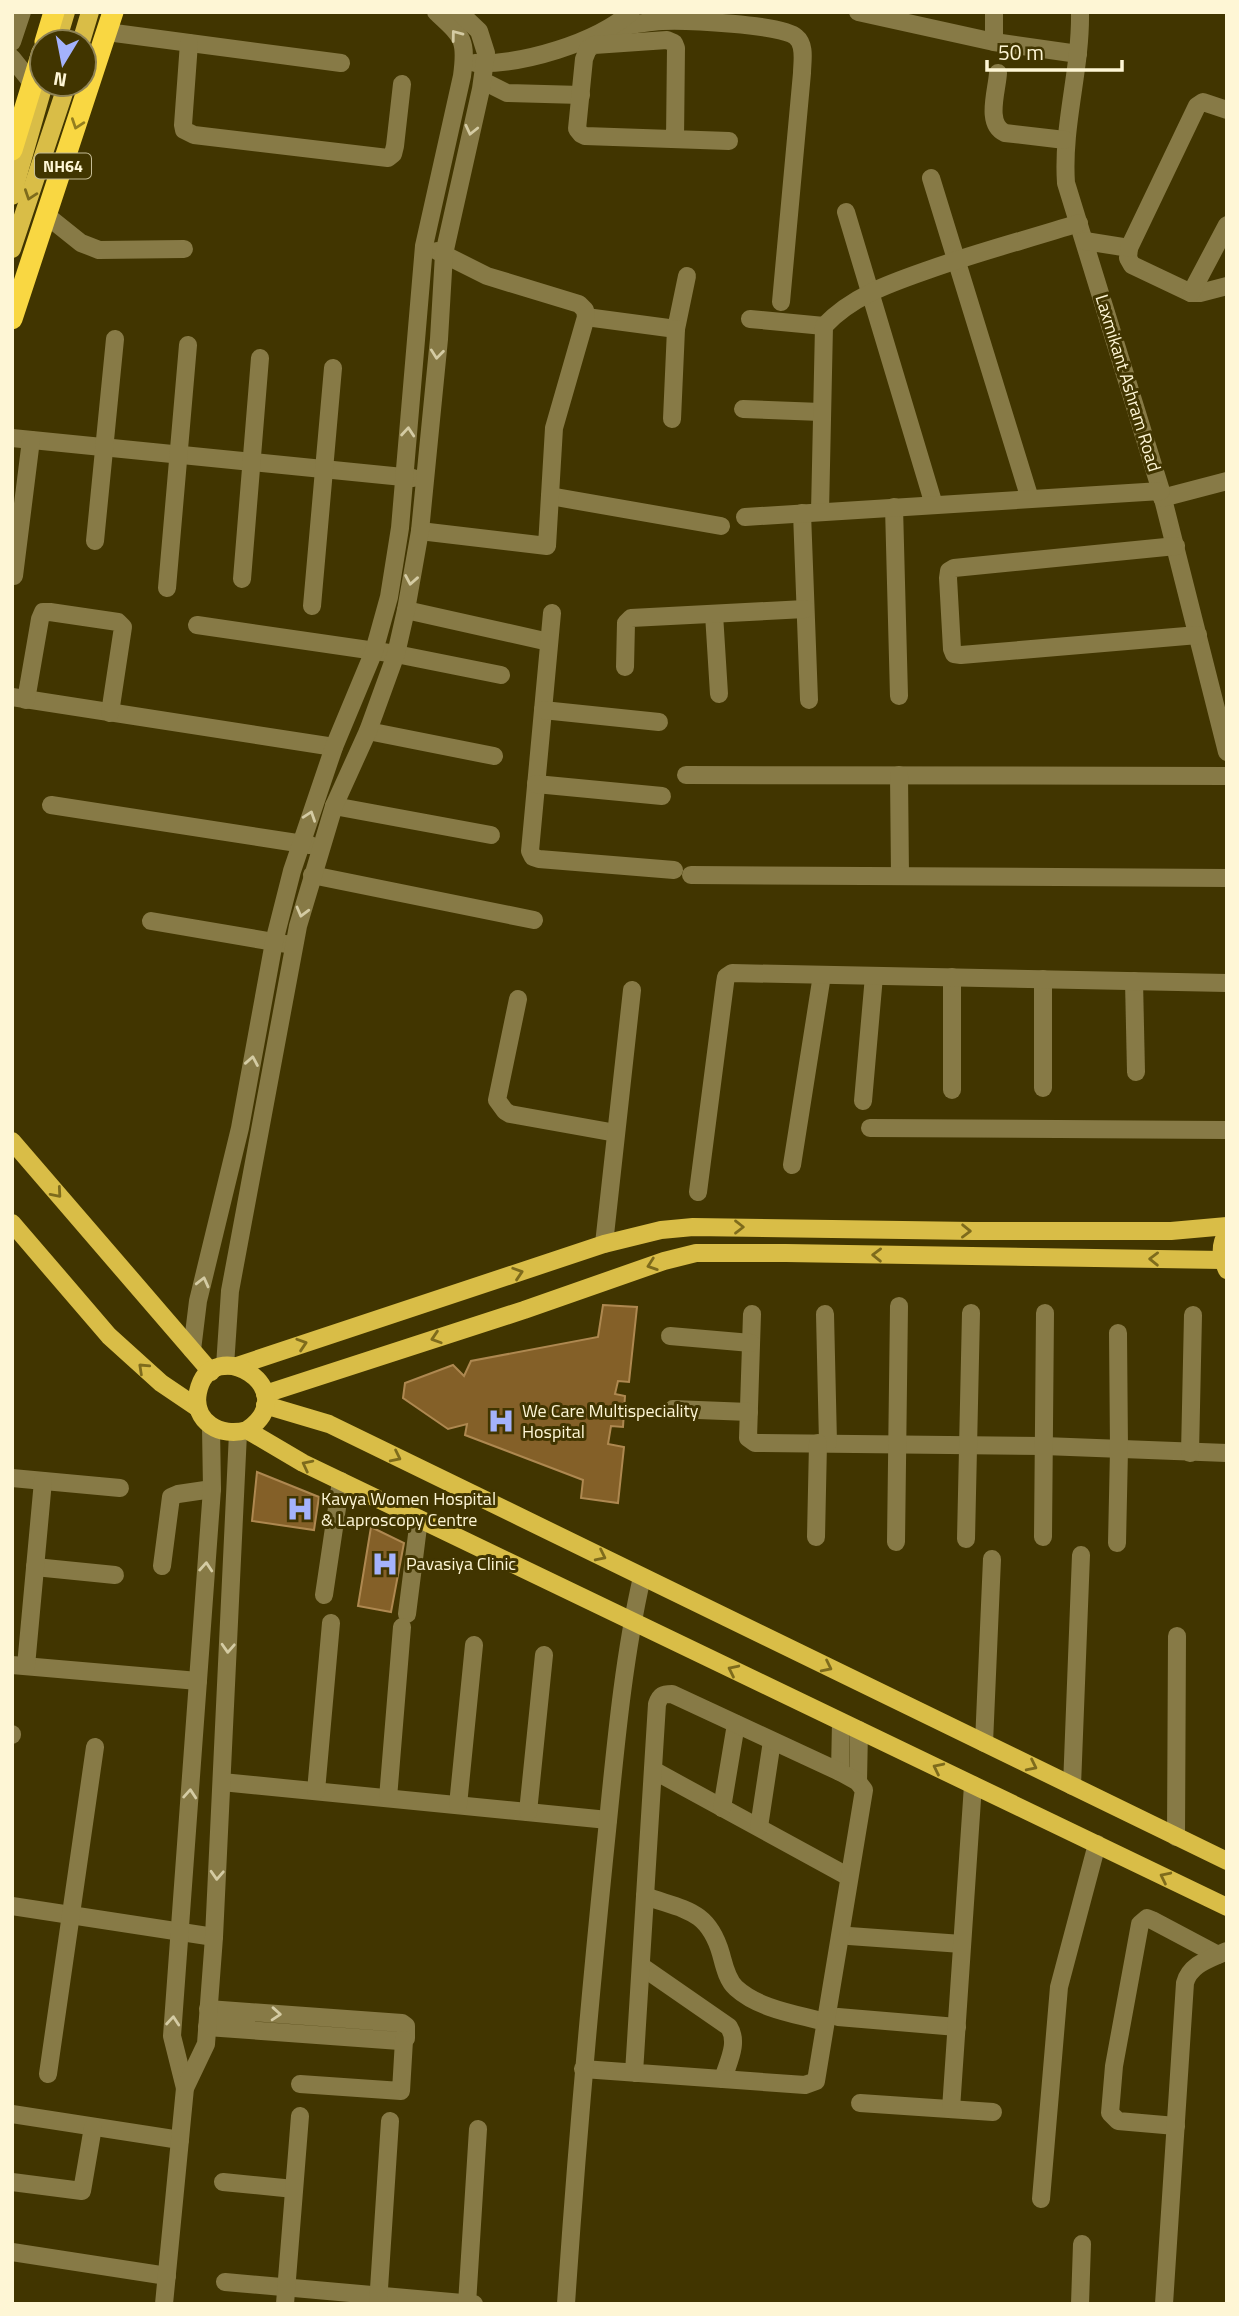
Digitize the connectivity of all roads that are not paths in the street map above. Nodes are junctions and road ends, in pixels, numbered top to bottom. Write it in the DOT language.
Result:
graph roads {
  1 [pos="22,12"];
  2 [pos="436,12"];
  3 [pos="460,12"];
  4 [pos="858,12"];
  5 [pos="994,12"];
  6 [pos="1080,12"];
  7 [pos="619,18"];
  8 [pos="110,22"];
  9 [pos="12,42"];
  10 [pos="994,42"];
  11 [pos="189,43"];
  12 [pos="1078,54"];
  13 [pos="12,58"];
  14 [pos="464,62"];
  15 [pos="341,63"];
  16 [pos="484,72"];
  17 [pos="999,73"];
  18 [pos="28,74"];
  19 [pos="402,84"];
  20 [pos="581,95"];
  21 [pos="32,98"];
  22 [pos="35,98"];
  23 [pos="62,98"];
  24 [pos="1227,110"];
  25 [pos="675,139"];
  26 [pos="1065,140"];
  27 [pos="729,141"];
  28 [pos="12,150"];
  29 [pos="931,178"];
  30 [pos="12,196"];
  31 [pos="846,212"];
  32 [pos="46,215"];
  33 [pos="1079,223"];
  34 [pos="1227,225"];
  35 [pos="1085,241"];
  36 [pos="424,246"];
  37 [pos="1129,248"];
  38 [pos="12,249"];
  39 [pos="184,249"];
  40 [pos="444,254"];
  41 [pos="956,260"];
  42 [pos="687,276"];
  43 [pos="1227,286"];
  44 [pos="870,292"];
  45 [pos="1191,293"];
  46 [pos="781,302"];
  47 [pos="586,317"];
  48 [pos="12,319"];
  49 [pos="750,319"];
  50 [pos="824,326"];
  51 [pos="676,329"];
  52 [pos="115,339"];
  53 [pos="188,345"];
  54 [pos="260,358"];
  55 [pos="333,368"];
  56 [pos="743,409"];
  57 [pos="821,412"];
  58 [pos="672,419"];
  59 [pos="12,438"];
  60 [pos="31,440"];
  61 [pos="104,447"];
  62 [pos="178,455"];
  63 [pos="252,462"];
  64 [pos="324,469"];
  65 [pos="404,477"];
  66 [pos="425,479"];
  67 [pos="1227,481"];
  68 [pos="1161,494"];
  69 [pos="550,496"];
  70 [pos="1030,499"];
  71 [pos="934,505"];
  72 [pos="894,507"];
  73 [pos="820,512"];
  74 [pos="802,513"];
  75 [pos="745,517"];
  76 [pos="721,526"];
  77 [pos="420,531"];
  78 [pos="95,541"];
  79 [pos="1176,546"];
  80 [pos="14,576"];
  81 [pos="242,579"];
  82 [pos="167,588"];
  83 [pos="312,606"];
  84 [pos="805,609"];
  85 [pos="406,610"];
  86 [pos="552,613"];
  87 [pos="714,614"];
  88 [pos="197,625"];
  89 [pos="1198,635"];
  90 [pos="549,642"];
  91 [pos="374,651"];
  92 [pos="396,654"];
  93 [pos="625,667"];
  94 [pos="501,675"];
  95 [pos="719,694"];
  96 [pos="899,696"];
  97 [pos="19,699"];
  98 [pos="809,699"];
  99 [pos="543,710"];
  100 [pos="110,713"];
  101 [pos="1223,719"];
  102 [pos="659,722"];
  103 [pos="368,731"];
  104 [pos="334,747"];
  105 [pos="1227,752"];
  106 [pos="494,756"];
  107 [pos="686,775"];
  108 [pos="899,775"];
  109 [pos="1227,776"];
  110 [pos="536,784"];
  111 [pos="662,796"];
  112 [pos="51,806"];
  113 [pos="334,806"];
  114 [pos="491,835"];
  115 [pos="300,844"];
  116 [pos="321,847"];
  117 [pos="312,874"];
  118 [pos="900,876"];
  119 [pos="1227,878"];
  120 [pos="534,920"];
  121 [pos="151,921"];
  122 [pos="274,942"];
  123 [pos="295,945"];
  124 [pos="822,975"];
  125 [pos="874,976"];
  126 [pos="952,977"];
  127 [pos="1044,979"];
  128 [pos="1134,981"];
  129 [pos="1227,983"];
  130 [pos="632,990"];
  131 [pos="518,999"];
  132 [pos="1136,1072"];
  133 [pos="1043,1088"];
  134 [pos="952,1090"];
  135 [pos="863,1101"];
  136 [pos="870,1128"];
  137 [pos="1227,1130"];
  138 [pos="616,1133"];
  139 [pos="12,1141"];
  140 [pos="792,1165"];
  141 [pos="698,1192"];
  142 [pos="12,1223"];
  143 [pos="1227,1226"];
  144 [pos="1227,1233"];
  145 [pos="604,1244"];
  146 [pos="1224,1265"];
  147 [pos="899,1306"];
  148 [pos="971,1313"];
  149 [pos="1045,1313"];
  150 [pos="752,1314"];
  151 [pos="825,1314"];
  152 [pos="1193,1315"];
  153 [pos="1118,1333"];
  154 [pos="670,1336"];
  155 [pos="751,1343"];
  156 [pos="192,1350"];
  157 [pos="224,1368"];
  158 [pos="265,1400"];
  159 [pos="198,1408"];
  160 [pos="673,1409"];
  161 [pos="749,1412"];
  162 [pos="211,1427"];
  163 [pos="242,1431"];
  164 [pos="823,1443"];
  165 [pos="895,1443"];
  166 [pos="969,1445"];
  167 [pos="1044,1446"];
  168 [pos="1119,1450"];
  169 [pos="1190,1453"];
  170 [pos="1227,1453"];
  171 [pos="12,1478"];
  172 [pos="43,1480"];
  173 [pos="341,1481"];
  174 [pos="120,1488"];
  175 [pos="212,1489"];
  176 [pos="419,1518"];
  177 [pos="816,1537"];
  178 [pos="1043,1537"];
  179 [pos="966,1539"];
  180 [pos="896,1542"];
  181 [pos="1117,1543"];
  182 [pos="1081,1555"];
  183 [pos="992,1559"];
  184 [pos="162,1566"];
  185 [pos="35,1567"];
  186 [pos="115,1575"];
  187 [pos="642,1577"];
  188 [pos="324,1595"];
  189 [pos="632,1621"];
  190 [pos="331,1623"];
  191 [pos="1177,1636"];
  192 [pos="474,1645"];
  193 [pos="544,1655"];
  194 [pos="19,1666"];
  195 [pos="198,1681"];
  196 [pos="841,1722"];
  197 [pos="736,1724"];
  198 [pos="859,1730"];
  199 [pos="772,1741"];
  200 [pos="984,1743"];
  201 [pos="94,1746"];
  202 [pos="653,1770"];
  203 [pos="840,1772"];
  204 [pos="222,1782"];
  205 [pos="858,1782"];
  206 [pos="973,1785"];
  207 [pos="1072,1786"];
  208 [pos="316,1791"];
  209 [pos="388,1798"];
  210 [pos="458,1805"];
  211 [pos="722,1808"];
  212 [pos="528,1812"];
  213 [pos="608,1821"];
  214 [pos="759,1827"];
  215 [pos="1176,1837"];
  216 [pos="1097,1844"];
  217 [pos="1227,1861"];
  218 [pos="849,1877"];
  219 [pos="645,1896"];
  220 [pos="12,1906"];
  221 [pos="1227,1907"];
  222 [pos="71,1915"];
  223 [pos="181,1931"];
  224 [pos="849,1936"];
  225 [pos="214,1937"];
  226 [pos="962,1944"];
  227 [pos="1223,1953"];
  228 [pos="641,1966"];
  229 [pos="207,2018"];
  230 [pos="832,2020"];
  231 [pos="957,2027"];
  232 [pos="583,2069"];
  233 [pos="634,2073"];
  234 [pos="48,2074"];
  235 [pos="723,2079"];
  236 [pos="300,2084"];
  237 [pos="186,2088"];
  238 [pos="860,2103"];
  239 [pos="951,2109"];
  240 [pos="993,2112"];
  241 [pos="12,2114"];
  242 [pos="300,2116"];
  243 [pos="390,2121"];
  244 [pos="1176,2126"];
  245 [pos="93,2127"];
  246 [pos="478,2129"];
  247 [pos="180,2140"];
  248 [pos="12,2182"];
  249 [pos="223,2182"];
  250 [pos="294,2189"];
  251 [pos="1041,2199"];
  252 [pos="1082,2244"];
  253 [pos="12,2252"];
  254 [pos="167,2276"];
  255 [pos="225,2282"];
  256 [pos="286,2295"];
  257 [pos="378,2299"];
  258 [pos="467,2303"];
  259 [pos="164,2304"];
  260 [pos="474,2304"];
  261 [pos="566,2304"];
  262 [pos="1080,2304"];
  263 [pos="1164,2304"];
  1 -- 9 [label="street"];
  14 -- 2 [label="street, one-way"];
  3 -- 16 [label="street"];
  4 -- 10 [label="street"];
  5 -- 10 [label="street"];
  6 -- 12 [label="street, Laxmikant Ashram Road"];
  7 -- 16 [label="street"];
  7 -- 46 [label="street"];
  8 -- 11 [label="street"];
  8 -- 32 [label="highway, NH64, one-way"];
  10 -- 12 [label="street"];
  11 -- 15 [label="street"];
  11 -- 19 [label="street"];
  12 -- 26 [label="street, Laxmikant Ashram Road"];
  13 -- 18 [label="street"];
  14 -- 16 [label="street"];
  14 -- 36 [label="street"];
  16 -- 20 [label="street"];
  16 -- 40 [label="street, one-way"];
  17 -- 26 [label="street"];
  20 -- 25 [label="street"];
  20 -- 25 [label="street"];
  21 -- 28 [label="highway, NH64"];
  22 -- 30 [label="main road"];
  23 -- 38 [label="main road, one-way"];
  24 -- 37 [label="street"];
  25 -- 27 [label="street"];
  26 -- 33 [label="street, Laxmikant Ashram Road"];
  29 -- 41 [label="street"];
  31 -- 44 [label="street"];
  32 -- 39 [label="street"];
  32 -- 48 [label="highway, NH64"];
  33 -- 35 [label="street, Laxmikant Ashram Road"];
  33 -- 41 [label="street"];
  34 -- 45 [label="street"];
  35 -- 37 [label="street"];
  35 -- 68 [label="street, Laxmikant Ashram Road"];
  36 -- 40 [label="street"];
  65 -- 36 [label="street, one-way"];
  37 -- 45 [label="street"];
  40 -- 47 [label="street"];
  40 -- 66 [label="street, one-way"];
  41 -- 44 [label="street"];
  41 -- 70 [label="street"];
  42 -- 51 [label="street"];
  43 -- 45 [label="street"];
  44 -- 50 [label="street"];
  44 -- 71 [label="street"];
  47 -- 51 [label="street"];
  47 -- 69 [label="street"];
  49 -- 50 [label="street"];
  50 -- 57 [label="street"];
  51 -- 58 [label="street"];
  52 -- 61 [label="street"];
  53 -- 62 [label="street"];
  54 -- 63 [label="street"];
  55 -- 64 [label="street"];
  56 -- 57 [label="street"];
  57 -- 73 [label="street"];
  59 -- 60 [label="street"];
  60 -- 61 [label="street"];
  60 -- 80 [label="street"];
  61 -- 62 [label="street"];
  61 -- 78 [label="street"];
  62 -- 63 [label="street"];
  62 -- 82 [label="street"];
  63 -- 64 [label="street"];
  63 -- 81 [label="street"];
  64 -- 65 [label="street"];
  64 -- 83 [label="street"];
  65 -- 66 [label="street"];
  65 -- 91 [label="street"];
  66 -- 77 [label="street"];
  67 -- 68 [label="street"];
  68 -- 70 [label="street"];
  68 -- 79 [label="street, Laxmikant Ashram Road"];
  69 -- 76 [label="street"];
  69 -- 77 [label="street"];
  70 -- 71 [label="street"];
  71 -- 72 [label="street"];
  72 -- 73 [label="street"];
  72 -- 96 [label="street"];
  73 -- 74 [label="street"];
  74 -- 75 [label="street"];
  74 -- 84 [label="street"];
  77 -- 85 [label="street, one-way"];
  79 -- 89 [label="street, Laxmikant Ashram Road"];
  79 -- 89 [label="street"];
  84 -- 87 [label="street"];
  84 -- 98 [label="street"];
  85 -- 90 [label="street"];
  85 -- 92 [label="street"];
  86 -- 90 [label="street"];
  87 -- 93 [label="street"];
  87 -- 95 [label="street"];
  88 -- 91 [label="street"];
  89 -- 101 [label="street, Laxmikant Ashram Road"];
  90 -- 99 [label="street"];
  91 -- 92 [label="street"];
  91 -- 104 [label="street"];
  92 -- 94 [label="street"];
  92 -- 103 [label="street"];
  97 -- 100 [label="street"];
  97 -- 100 [label="street"];
  99 -- 102 [label="street"];
  99 -- 110 [label="street"];
  100 -- 104 [label="street"];
  101 -- 105 [label="street, Laxmikant Ashram Road"];
  103 -- 106 [label="street"];
  103 -- 113 [label="street"];
  115 -- 104 [label="street, one-way"];
  107 -- 108 [label="street"];
  108 -- 109 [label="street"];
  108 -- 118 [label="street"];
  110 -- 111 [label="street"];
  110 -- 118 [label="street"];
  112 -- 115 [label="street"];
  113 -- 114 [label="street"];
  113 -- 116 [label="street"];
  115 -- 116 [label="street"];
  115 -- 122 [label="street"];
  116 -- 117 [label="street"];
  117 -- 120 [label="street"];
  117 -- 123 [label="street, one-way"];
  118 -- 119 [label="street"];
  121 -- 122 [label="street"];
  122 -- 123 [label="street"];
  156 -- 122 [label="street, one-way"];
  123 -- 157 [label="street"];
  124 -- 125 [label="street"];
  124 -- 140 [label="street"];
  124 -- 141 [label="street"];
  125 -- 126 [label="street"];
  125 -- 135 [label="street"];
  126 -- 127 [label="street"];
  126 -- 134 [label="street"];
  127 -- 128 [label="street"];
  127 -- 133 [label="street"];
  128 -- 129 [label="street"];
  128 -- 132 [label="street"];
  130 -- 138 [label="street"];
  131 -- 138 [label="street"];
  136 -- 137 [label="street"];
  138 -- 145 [label="street"];
  139 -- 156 [label="main road, one-way"];
  159 -- 142 [label="main road, one-way"];
  145 -- 143 [label="main road, one-way"];
  144 -- 146 [label="main road"];
  157 -- 145 [label="main road, one-way"];
  146 -- 158 [label="main road, one-way"];
  147 -- 165 [label="street"];
  148 -- 166 [label="street"];
  149 -- 167 [label="street"];
  150 -- 155 [label="street"];
  151 -- 164 [label="street"];
  152 -- 169 [label="street"];
  153 -- 168 [label="street"];
  154 -- 155 [label="street"];
  155 -- 161 [label="street"];
  156 -- 157 [label="main road"];
  157 -- 158 [label="main road"];
  157 -- 159 [label="main road"];
  158 -- 163 [label="main road"];
  158 -- 187 [label="main road, one-way"];
  159 -- 162 [label="main road"];
  160 -- 161 [label="street"];
  161 -- 164 [label="street"];
  162 -- 163 [label="main road"];
  162 -- 175 [label="street"];
  173 -- 163 [label="main road, one-way"];
  163 -- 204 [label="street, one-way"];
  164 -- 165 [label="street"];
  164 -- 177 [label="street"];
  165 -- 166 [label="street"];
  165 -- 180 [label="street"];
  166 -- 167 [label="street"];
  166 -- 179 [label="street"];
  167 -- 168 [label="street"];
  167 -- 178 [label="street"];
  168 -- 169 [label="street"];
  168 -- 181 [label="street"];
  169 -- 170 [label="street"];
  171 -- 172 [label="street"];
  172 -- 174 [label="street"];
  172 -- 185 [label="street"];
  173 -- 176 [label="main road"];
  173 -- 188 [label="street"];
  175 -- 184 [label="street"];
  195 -- 175 [label="street, one-way"];
  176 -- 189 [label="main road"];
  176 -- 209 [label="street"];
  182 -- 207 [label="street"];
  183 -- 200 [label="street"];
  185 -- 186 [label="street"];
  185 -- 194 [label="street"];
  187 -- 189 [label="street"];
  187 -- 200 [label="main road, one-way"];
  196 -- 189 [label="main road, one-way"];
  189 -- 213 [label="street"];
  190 -- 208 [label="street"];
  191 -- 215 [label="street"];
  192 -- 210 [label="street"];
  193 -- 212 [label="street"];
  194 -- 195 [label="street"];
  223 -- 195 [label="street, one-way"];
  196 -- 198 [label="main road"];
  196 -- 203 [label="street"];
  197 -- 199 [label="street"];
  197 -- 202 [label="street"];
  197 -- 211 [label="street"];
  198 -- 205 [label="street"];
  206 -- 198 [label="main road, one-way"];
  199 -- 203 [label="street"];
  199 -- 214 [label="street"];
  200 -- 207 [label="main road, one-way"];
  201 -- 222 [label="street"];
  202 -- 211 [label="street"];
  202 -- 219 [label="street"];
  203 -- 205 [label="street"];
  204 -- 208 [label="street"];
  204 -- 225 [label="street, one-way"];
  205 -- 218 [label="street"];
  206 -- 216 [label="main road"];
  206 -- 226 [label="street"];
  207 -- 215 [label="main road"];
  208 -- 209 [label="street"];
  209 -- 210 [label="street"];
  210 -- 212 [label="street"];
  211 -- 214 [label="street"];
  212 -- 213 [label="street"];
  213 -- 232 [label="street"];
  214 -- 218 [label="street"];
  215 -- 217 [label="main road"];
  221 -- 216 [label="main road, one-way"];
  216 -- 251 [label="street"];
  218 -- 230 [label="street"];
  219 -- 228 [label="street"];
  219 -- 230 [label="street"];
  220 -- 222 [label="street"];
  222 -- 223 [label="street"];
  222 -- 234 [label="street"];
  223 -- 225 [label="street"];
  237 -- 223 [label="street, one-way"];
  224 -- 226 [label="street"];
  225 -- 229 [label="street"];
  226 -- 231 [label="street"];
  227 -- 244 [label="street"];
  227 -- 244 [label="street"];
  228 -- 233 [label="street"];
  228 -- 235 [label="street"];
  229 -- 236 [label="street"];
  229 -- 237 [label="street"];
  230 -- 231 [label="street"];
  230 -- 235 [label="street"];
  231 -- 239 [label="street"];
  232 -- 233 [label="street"];
  232 -- 261 [label="street"];
  233 -- 235 [label="street"];
  237 -- 247 [label="street"];
  238 -- 239 [label="street"];
  239 -- 240 [label="street"];
  241 -- 245 [label="street"];
  242 -- 250 [label="street"];
  243 -- 257 [label="street"];
  244 -- 263 [label="street"];
  245 -- 247 [label="street"];
  245 -- 248 [label="street"];
  246 -- 258 [label="street"];
  247 -- 254 [label="street"];
  249 -- 250 [label="street"];
  250 -- 256 [label="street"];
  252 -- 262 [label="street"];
  253 -- 254 [label="street"];
  254 -- 259 [label="street"];
  255 -- 256 [label="street"];
  256 -- 257 [label="street"];
  257 -- 258 [label="street"];
  258 -- 260 [label="street"];
}
